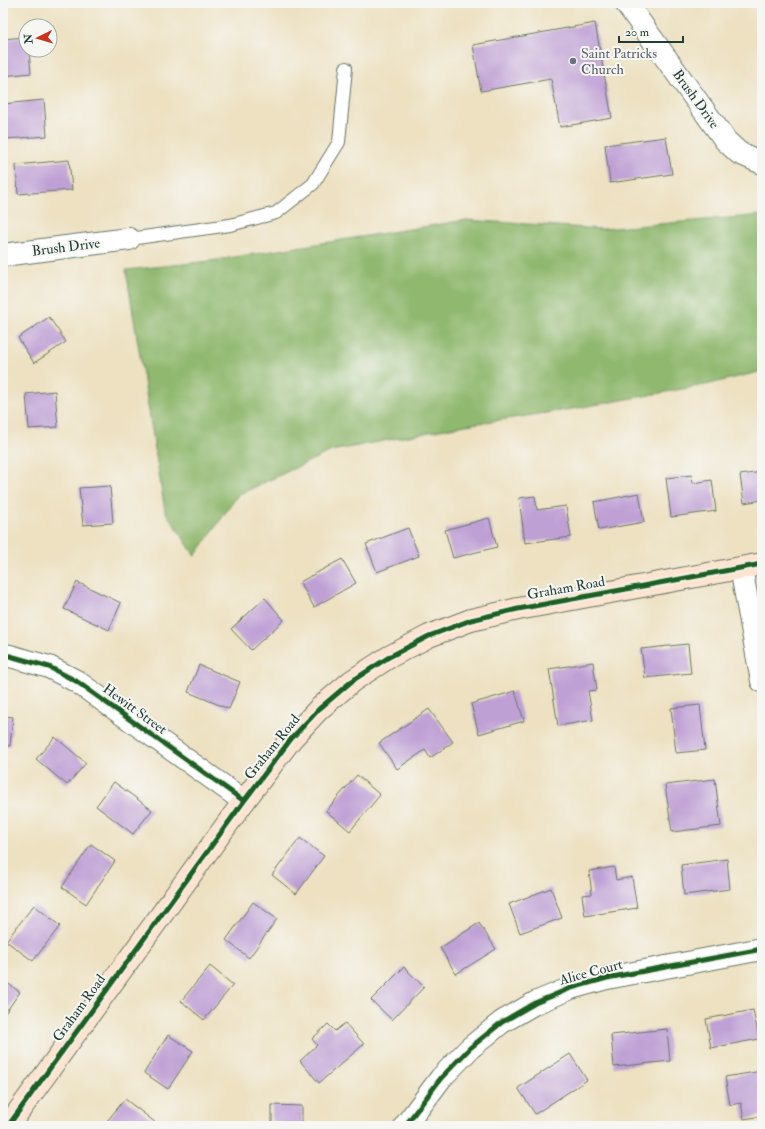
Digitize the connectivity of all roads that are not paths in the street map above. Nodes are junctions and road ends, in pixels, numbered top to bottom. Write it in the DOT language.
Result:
graph roads {
  1 [pos="626,3"];
  2 [pos="346,68"];
  3 [pos="762,163"];
  4 [pos="129,239"];
  5 [pos="3,255"];
  6 [pos="752,566"];
  7 [pos="3,655"];
  8 [pos="762,681"];
  9 [pos="244,801"];
  10 [pos="762,949"];
  11 [pos="8,1126"];
  12 [pos="405,1126"];
  1 -- 3 [label="street, Brush Drive"];
  2 -- 4 [label="lane"];
  4 -- 5 [label="street, Brush Drive"];
  6 -- 8 [label="street"];
  6 -- 9 [label="street, Graham Road"];
  7 -- 9 [label="street, Hewitt Street"];
  9 -- 11 [label="street, Graham Road"];
  10 -- 12 [label="street, Alice Court"];
}
